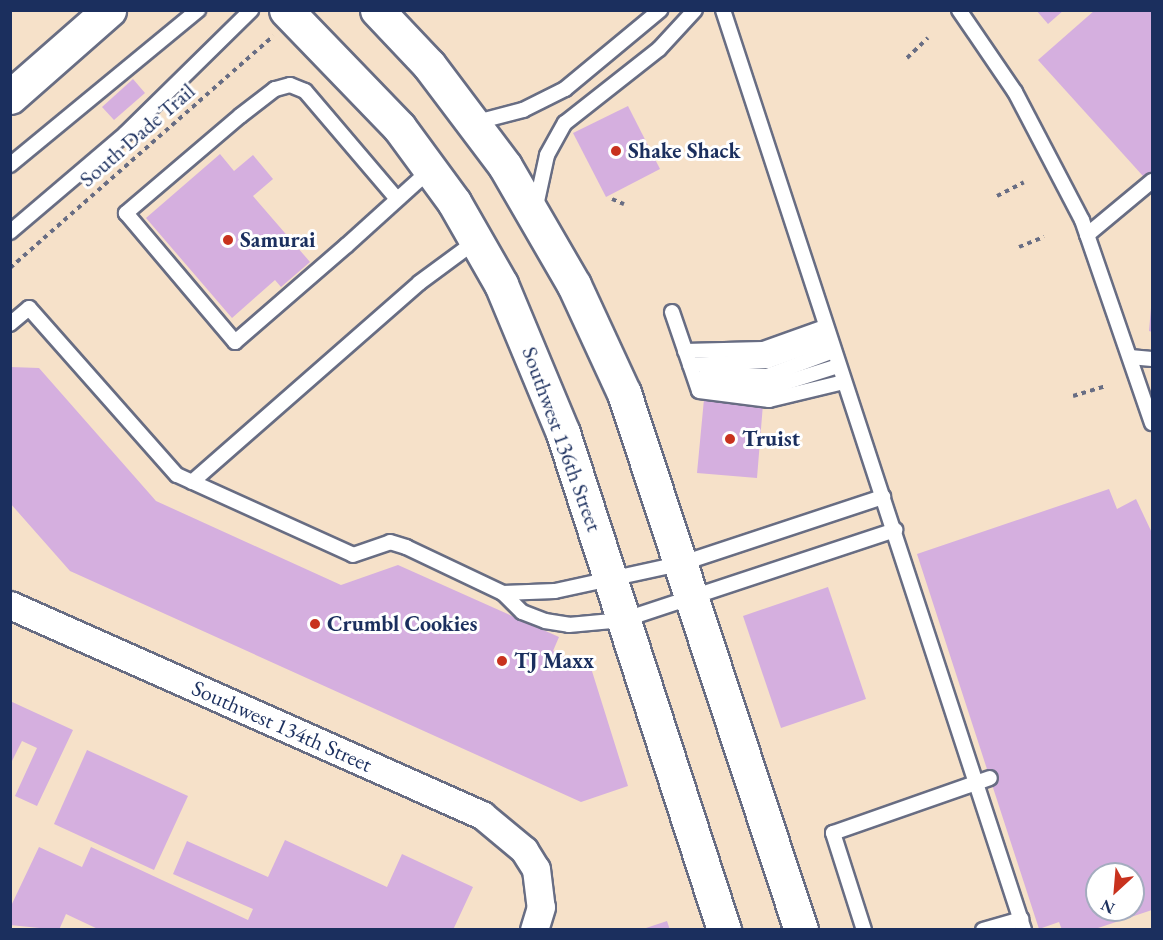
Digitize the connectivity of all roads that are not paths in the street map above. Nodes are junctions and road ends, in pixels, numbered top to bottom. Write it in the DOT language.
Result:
graph roads {
  1 [pos="109,10"];
  2 [pos="198,10"];
  3 [pos="250,10"];
  4 [pos="377,10"];
  5 [pos="660,10"];
  6 [pos="695,10"];
  7 [pos="723,10"];
  8 [pos="959,10"];
  9 [pos="283,20"];
  10 [pos="10,97"];
  11 [pos="473,123"];
  12 [pos="10,165"];
  13 [pos="431,169"];
  14 [pos="1152,181"];
  15 [pos="397,200"];
  16 [pos="535,214"];
  17 [pos="10,232"];
  18 [pos="1087,235"];
  19 [pos="476,241"];
  20 [pos="672,312"];
  21 [pos="10,324"];
  22 [pos="829,339"];
  23 [pos="685,351"];
  24 [pos="1130,357"];
  25 [pos="1152,359"];
  26 [pos="838,366"];
  27 [pos="693,375"];
  28 [pos="844,382"];
  29 [pos="1152,423"];
  30 [pos="192,482"];
  31 [pos="883,497"];
  32 [pos="895,530"];
  33 [pos="683,563"];
  34 [pos="609,575"];
  35 [pos="503,594"];
  36 [pos="694,599"];
  37 [pos="10,605"];
  38 [pos="623,620"];
  39 [pos="984,781"];
  40 [pos="1024,917"];
  41 [pos="534,930"];
  42 [pos="724,930"];
  43 [pos="801,930"];
  44 [pos="864,930"];
  45 [pos="983,930"];
  1 -- 10 [label="main road"];
  2 -- 12 [label="lane"];
  3 -- 17 [label="lane"];
  4 -- 11 [label="main road"];
  5 -- 11 [label="lane"];
  6 -- 16 [label="lane"];
  7 -- 22 [label="lane"];
  8 -- 18 [label="lane"];
  9 -- 13 [label="main road, Southwest 136th Street"];
  11 -- 16 [label="main road"];
  13 -- 15 [label="lane"];
  13 -- 19 [label="main road, Southwest 136th Street"];
  14 -- 18 [label="lane"];
  15 -- 15 [label="lane"];
  16 -- 33 [label="main road"];
  18 -- 24 [label="lane"];
  19 -- 30 [label="lane"];
  19 -- 34 [label="main road, Southwest 136th Street"];
  20 -- 23 [label="lane"];
  21 -- 30 [label="lane"];
  22 -- 23 [label="lane"];
  22 -- 26 [label="lane"];
  22 -- 27 [label="lane"];
  23 -- 27 [label="lane"];
  24 -- 25 [label="lane"];
  24 -- 29 [label="lane"];
  26 -- 27 [label="lane"];
  26 -- 28 [label="lane"];
  27 -- 28 [label="lane"];
  28 -- 31 [label="lane"];
  30 -- 35 [label="lane"];
  31 -- 32 [label="lane"];
  31 -- 33 [label="lane"];
  32 -- 36 [label="lane"];
  32 -- 39 [label="lane"];
  33 -- 34 [label="lane"];
  33 -- 36 [label="main road"];
  34 -- 35 [label="lane"];
  34 -- 38 [label="main road, Southwest 136th Street"];
  35 -- 38 [label="lane"];
  36 -- 38 [label="lane"];
  36 -- 43 [label="main road"];
  37 -- 41 [label="street, Southwest 134th Street"];
  38 -- 42 [label="main road, Southwest 136th Street"];
  39 -- 40 [label="lane"];
  39 -- 44 [label="lane"];
  40 -- 45 [label="lane"];
}
